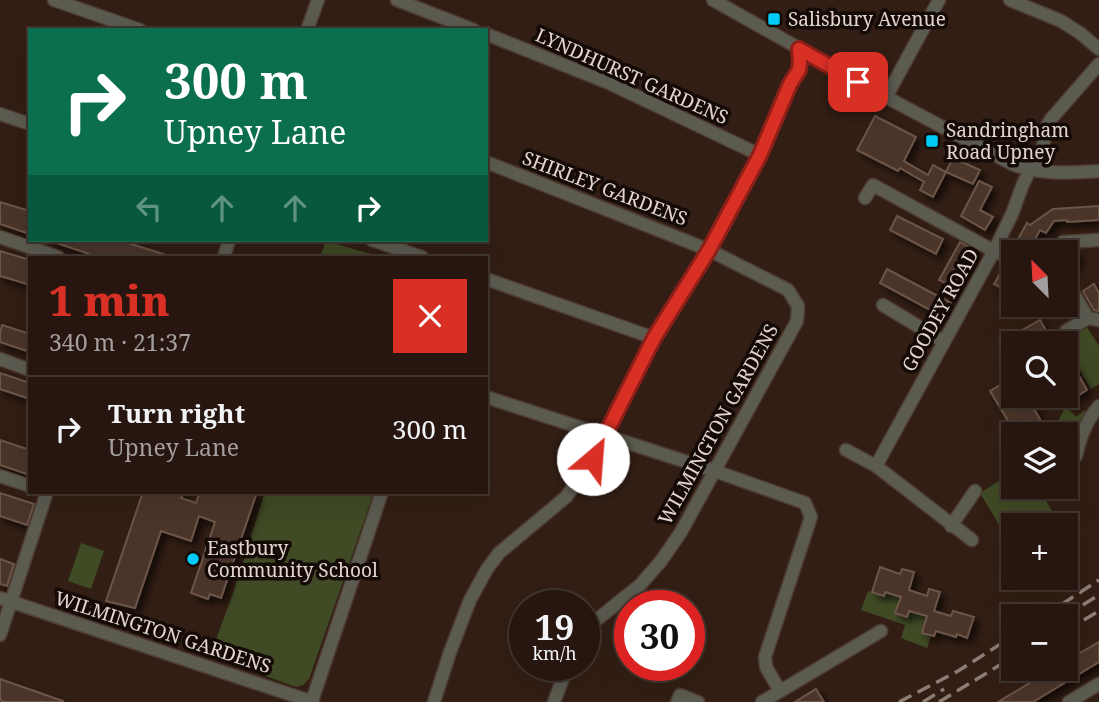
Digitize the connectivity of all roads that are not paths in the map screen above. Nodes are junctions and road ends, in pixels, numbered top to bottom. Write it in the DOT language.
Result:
graph roads {
  1 [pos="54,0"];
  2 [pos="318,0"];
  3 [pos="397,0"];
  4 [pos="713,0"];
  5 [pos="939,0"];
  6 [pos="1010,0"];
  7 [pos="134,28"];
  8 [pos="308,28"];
  9 [pos="469,28"];
  10 [pos="488,35"];
  11 [pos="799,49"];
  12 [pos="1099,49"];
  13 [pos="1099,64"];
  14 [pos="886,97"];
  15 [pos="0,114"];
  16 [pos="28,123"];
  17 [pos="760,155"];
  18 [pos="488,163"];
  19 [pos="1030,170"];
  20 [pos="1099,171"];
  21 [pos="865,198"];
  22 [pos="0,237"];
  23 [pos="1099,240"];
  24 [pos="1078,241"];
  25 [pos="378,242"];
  26 [pos="709,250"];
  27 [pos="994,251"];
  28 [pos="1001,254"];
  29 [pos="55,256"];
  30 [pos="419,256"];
  31 [pos="488,280"];
  32 [pos="1078,299"];
  33 [pos="883,305"];
  34 [pos="1093,319"];
  35 [pos="1066,331"];
  36 [pos="654,338"];
  37 [pos="944,342"];
  38 [pos="0,359"];
  39 [pos="28,369"];
  40 [pos="488,398"];
  41 [pos="1099,406"];
  42 [pos="604,434"];
  43 [pos="1078,446"];
  44 [pos="846,450"];
  45 [pos="876,466"];
  46 [pos="715,471"];
  47 [pos="0,476"];
  48 [pos="28,485"];
  49 [pos="975,491"];
  50 [pos="46,494"];
  51 [pos="381,494"];
  52 [pos="951,526"];
  53 [pos="972,540"];
  54 [pos="6,600"];
  55 [pos="600,617"];
  56 [pos="881,631"];
  57 [pos="0,635"];
  58 [pos="562,681"];
  59 [pos="1099,684"];
  60 [pos="780,691"];
  61 [pos="313,702"];
  62 [pos="434,702"];
  63 [pos="554,702"];
  64 [pos="677,702"];
  65 [pos="698,702"];
  66 [pos="762,702"];
  67 [pos="1069,702"];
  1 -- 7 [label="street"];
  2 -- 8 [label="street"];
  3 -- 9 [label="street"];
  4 -- 11 [label="street"];
  5 -- 14 [label="street"];
  6 -- 12 [label="street"];
  10 -- 17 [label="street, LYNDHURST GARDENS"];
  11 -- 14 [label="street"];
  11 -- 17 [label="street"];
  13 -- 19 [label="street, GOODEY ROAD"];
  14 -- 19 [label="street"];
  15 -- 16 [label="street"];
  17 -- 26 [label="street"];
  18 -- 26 [label="street, SHIRLEY GARDENS"];
  19 -- 20 [label="street"];
  19 -- 27 [label="street, GOODEY ROAD"];
  21 -- 27 [label="street"];
  22 -- 29 [label="street"];
  23 -- 24 [label="street"];
  25 -- 30 [label="street"];
  26 -- 36 [label="street"];
  26 -- 46 [label="street, WILMINGTON GARDENS"];
  27 -- 28 [label="street"];
  27 -- 37 [label="street, GOODEY ROAD"];
  31 -- 36 [label="street"];
  32 -- 34 [label="street"];
  33 -- 37 [label="street"];
  34 -- 35 [label="street"];
  36 -- 42 [label="street"];
  37 -- 45 [label="street, GOODEY ROAD"];
  38 -- 39 [label="street"];
  40 -- 42 [label="street"];
  41 -- 43 [label="street"];
  42 -- 46 [label="street"];
  42 -- 62 [label="street"];
  44 -- 45 [label="street"];
  45 -- 52 [label="street"];
  46 -- 55 [label="street, WILMINGTON GARDENS"];
  46 -- 60 [label="street"];
  47 -- 48 [label="street"];
  49 -- 52 [label="street"];
  50 -- 54 [label="street"];
  51 -- 61 [label="street"];
  52 -- 53 [label="street"];
  54 -- 57 [label="street"];
  54 -- 61 [label="street, WILMINGTON GARDENS"];
  56 -- 60 [label="street"];
  58 -- 63 [label="street"];
  59 -- 67 [label="street"];
  60 -- 66 [label="street"];
  64 -- 65 [label="street"];
}
